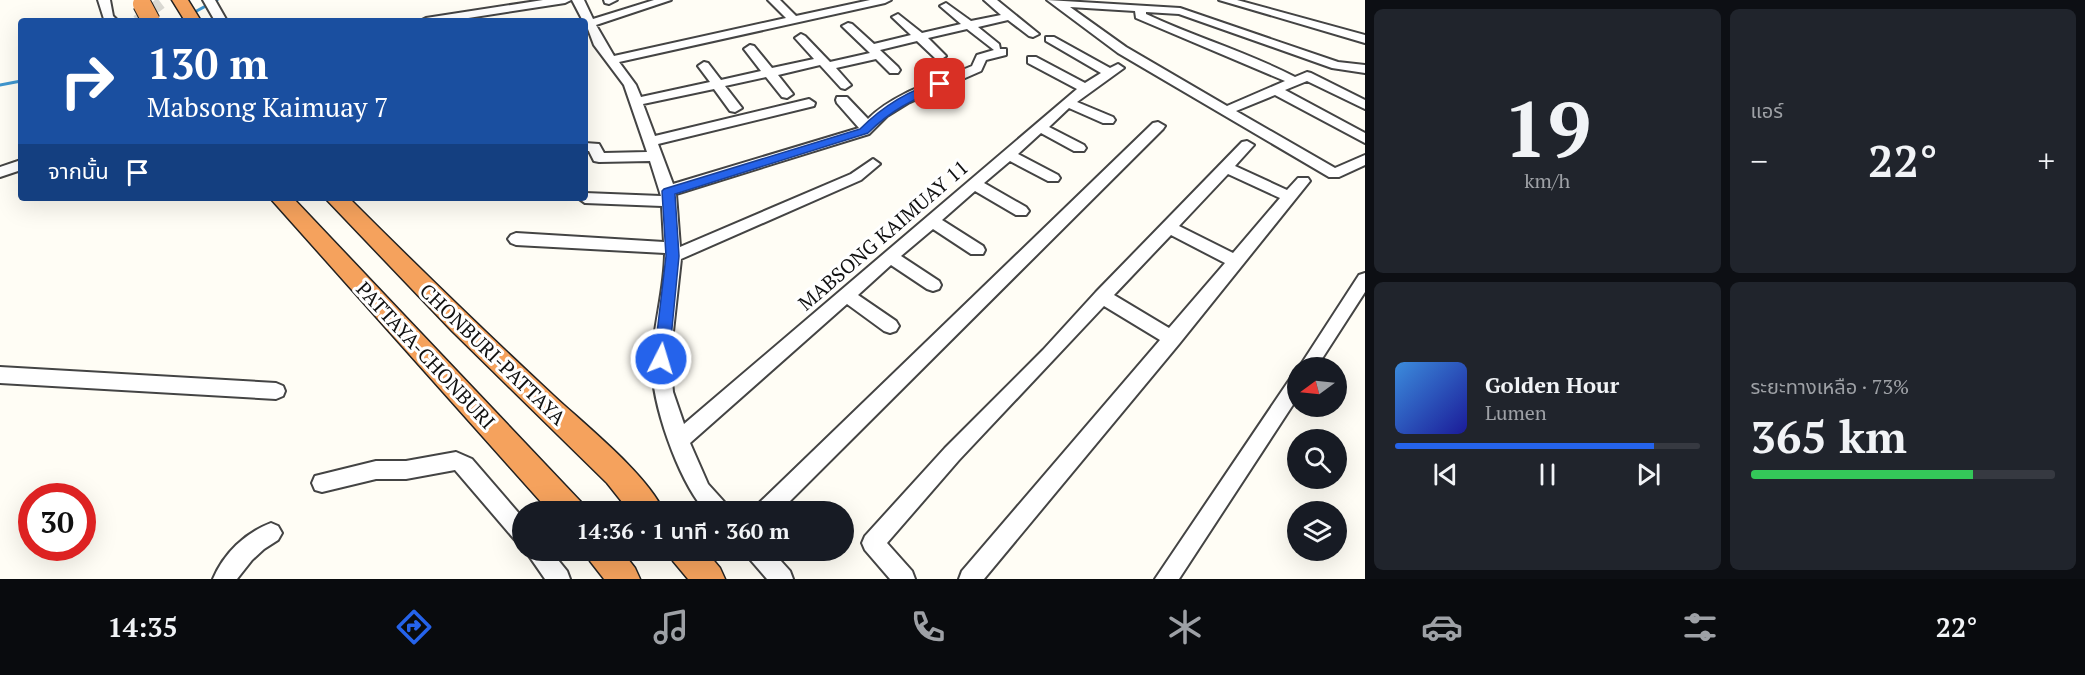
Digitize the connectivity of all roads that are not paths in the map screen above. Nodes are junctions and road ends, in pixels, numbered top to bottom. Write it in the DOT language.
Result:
graph roads {
  1 [pos="104,0"];
  2 [pos="180,0"];
  3 [pos="209,0"];
  4 [pos="565,0"];
  5 [pos="578,0"];
  6 [pos="665,0"];
  7 [pos="774,0"];
  8 [pos="885,0"];
  9 [pos="990,0"];
  10 [pos="1226,0"];
  11 [pos="1054,1"];
  12 [pos="142,2"];
  13 [pos="847,4"];
  14 [pos="946,6"];
  15 [pos="1142,8"];
  16 [pos="1010,16"];
  17 [pos="898,17"];
  18 [pos="109,18"];
  19 [pos="150,18"];
  20 [pos="191,18"];
  21 [pos="220,18"];
  22 [pos="446,18"];
  23 [pos="795,20"];
  24 [pos="591,23"];
  25 [pos="848,26"];
  26 [pos="968,26"];
  27 [pos="1033,34"];
  28 [pos="920,37"];
  29 [pos="801,38"];
  30 [pos="1050,39"];
  31 [pos="1365,39"];
  32 [pos="750,49"];
  33 [pos="875,52"];
  34 [pos="940,56"];
  35 [pos="612,60"];
  36 [pos="1032,60"];
  37 [pos="824,63"];
  38 [pos="704,66"];
  39 [pos="1365,69"];
  40 [pos="894,70"];
  41 [pos="769,72"];
  42 [pos="1294,81"];
  43 [pos="718,84"];
  44 [pos="845,85"];
  45 [pos="1085,87"];
  46 [pos="1274,90"];
  47 [pos="787,94"];
  48 [pos="842,100"];
  49 [pos="637,102"];
  50 [pos="809,103"];
  51 [pos="1068,103"];
  52 [pos="1365,105"];
  53 [pos="735,108"];
  54 [pos="1226,111"];
  55 [pos="1108,120"];
  56 [pos="1158,126"];
  57 [pos="869,128"];
  58 [pos="1039,128"];
  59 [pos="1365,139"];
  60 [pos="1247,145"];
  61 [pos="588,147"];
  62 [pos="1079,148"];
  63 [pos="653,149"];
  64 [pos="1008,154"];
  65 [pos="1365,160"];
  66 [pos="873,164"];
  67 [pos="18,166"];
  68 [pos="1226,167"];
  69 [pos="0,172"];
  70 [pos="1053,178"];
  71 [pos="1303,182"];
  72 [pos="974,184"];
  73 [pos="669,196"];
  74 [pos="1290,197"];
  75 [pos="588,198"];
  76 [pos="285,201"];
  77 [pos="339,201"];
  78 [pos="1021,211"];
  79 [pos="932,221"];
  80 [pos="1169,227"];
  81 [pos="516,239"];
  82 [pos="978,250"];
  83 [pos="672,252"];
  84 [pos="890,257"];
  85 [pos="1237,261"];
  86 [pos="1365,279"];
  87 [pos="933,285"];
  88 [pos="846,295"];
  89 [pos="1102,296"];
  90 [pos="890,326"];
  91 [pos="1173,339"];
  92 [pos="1313,357"];
  93 [pos="0,375"];
  94 [pos="276,391"];
  95 [pos="1287,398"];
  96 [pos="678,440"];
  97 [pos="322,483"];
  98 [pos="560,501"];
  99 [pos="639,501"];
  100 [pos="710,501"];
  101 [pos="775,501"];
  102 [pos="512,521"];
  103 [pos="271,533"];
  104 [pos="545,561"];
  105 [pos="610,561"];
  106 [pos="693,561"];
  107 [pos="766,561"];
  108 [pos="224,579"];
  109 [pos="559,579"];
  110 [pos="624,579"];
  111 [pos="709,579"];
  112 [pos="782,579"];
  113 [pos="904,579"];
  114 [pos="970,579"];
  115 [pos="1166,579"];
  1 -- 18 [label="street"];
  2 -- 20 [label="highway"];
  3 -- 21 [label="street"];
  4 -- 22 [label="street"];
  5 -- 24 [label="street"];
  6 -- 24 [label="street"];
  7 -- 23 [label="street"];
  8 -- 13 [label="street"];
  9 -- 16 [label="street"];
  10 -- 31 [label="street"];
  11 -- 15 [label="street"];
  11 -- 54 [label="street"];
  12 -- 19 [label="highway, bridge"];
  13 -- 23 [label="street"];
  14 -- 26 [label="street"];
  15 -- 39 [label="street"];
  15 -- 42 [label="street"];
  16 -- 26 [label="street"];
  16 -- 27 [label="street"];
  17 -- 28 [label="street"];
  23 -- 35 [label="street"];
  24 -- 35 [label="street"];
  25 -- 33 [label="street"];
  26 -- 28 [label="street"];
  26 -- 57 [label="street"];
  28 -- 33 [label="street"];
  28 -- 34 [label="street"];
  29 -- 37 [label="street"];
  30 -- 45 [label="street, MABSONG KAIMUAY 11"];
  32 -- 41 [label="street"];
  33 -- 37 [label="street"];
  33 -- 40 [label="street"];
  35 -- 49 [label="street"];
  36 -- 45 [label="street"];
  37 -- 41 [label="street"];
  37 -- 44 [label="street"];
  38 -- 43 [label="street"];
  41 -- 43 [label="street"];
  41 -- 47 [label="street"];
  42 -- 46 [label="street"];
  42 -- 52 [label="street"];
  43 -- 49 [label="street"];
  43 -- 53 [label="street"];
  45 -- 51 [label="street, MABSONG KAIMUAY 11"];
  46 -- 54 [label="street"];
  46 -- 59 [label="street"];
  48 -- 57 [label="street"];
  49 -- 63 [label="street"];
  50 -- 63 [label="street"];
  51 -- 55 [label="street"];
  51 -- 58 [label="street, MABSONG KAIMUAY 11"];
  54 -- 65 [label="street"];
  56 -- 101 [label="street"];
  57 -- 73 [label="street"];
  58 -- 62 [label="street"];
  58 -- 64 [label="street, MABSONG KAIMUAY 11"];
  60 -- 68 [label="street"];
  61 -- 63 [label="street"];
  63 -- 73 [label="street"];
  64 -- 70 [label="street"];
  64 -- 72 [label="street, MABSONG KAIMUAY 11"];
  66 -- 83 [label="street"];
  67 -- 69 [label="street"];
  68 -- 74 [label="street"];
  68 -- 80 [label="street"];
  71 -- 74 [label="street"];
  72 -- 78 [label="street"];
  72 -- 79 [label="street, MABSONG KAIMUAY 11"];
  73 -- 75 [label="street"];
  73 -- 83 [label="street"];
  74 -- 85 [label="street"];
  76 -- 98 [label="highway, PATTAYA-CHONBURI"];
  77 -- 99 [label="highway, CHONBURI-PATTAYA"];
  79 -- 82 [label="street"];
  79 -- 84 [label="street, MABSONG KAIMUAY 11"];
  80 -- 85 [label="street"];
  80 -- 89 [label="street"];
  81 -- 83 [label="street"];
  83 -- 96 [label="street"];
  84 -- 87 [label="street"];
  84 -- 88 [label="street, MABSONG KAIMUAY 11"];
  85 -- 91 [label="street"];
  86 -- 92 [label="street"];
  88 -- 90 [label="street"];
  88 -- 96 [label="street, MABSONG KAIMUAY 11"];
  89 -- 91 [label="street"];
  89 -- 113 [label="street"];
  91 -- 114 [label="street"];
  93 -- 94 [label="street"];
  95 -- 115 [label="street"];
  96 -- 100 [label="street"];
  97 -- 102 [label="street"];
  103 -- 108 [label="street"];
  104 -- 109 [label="street"];
  105 -- 110 [label="highway"];
  106 -- 111 [label="highway"];
  107 -- 112 [label="street"];
}
